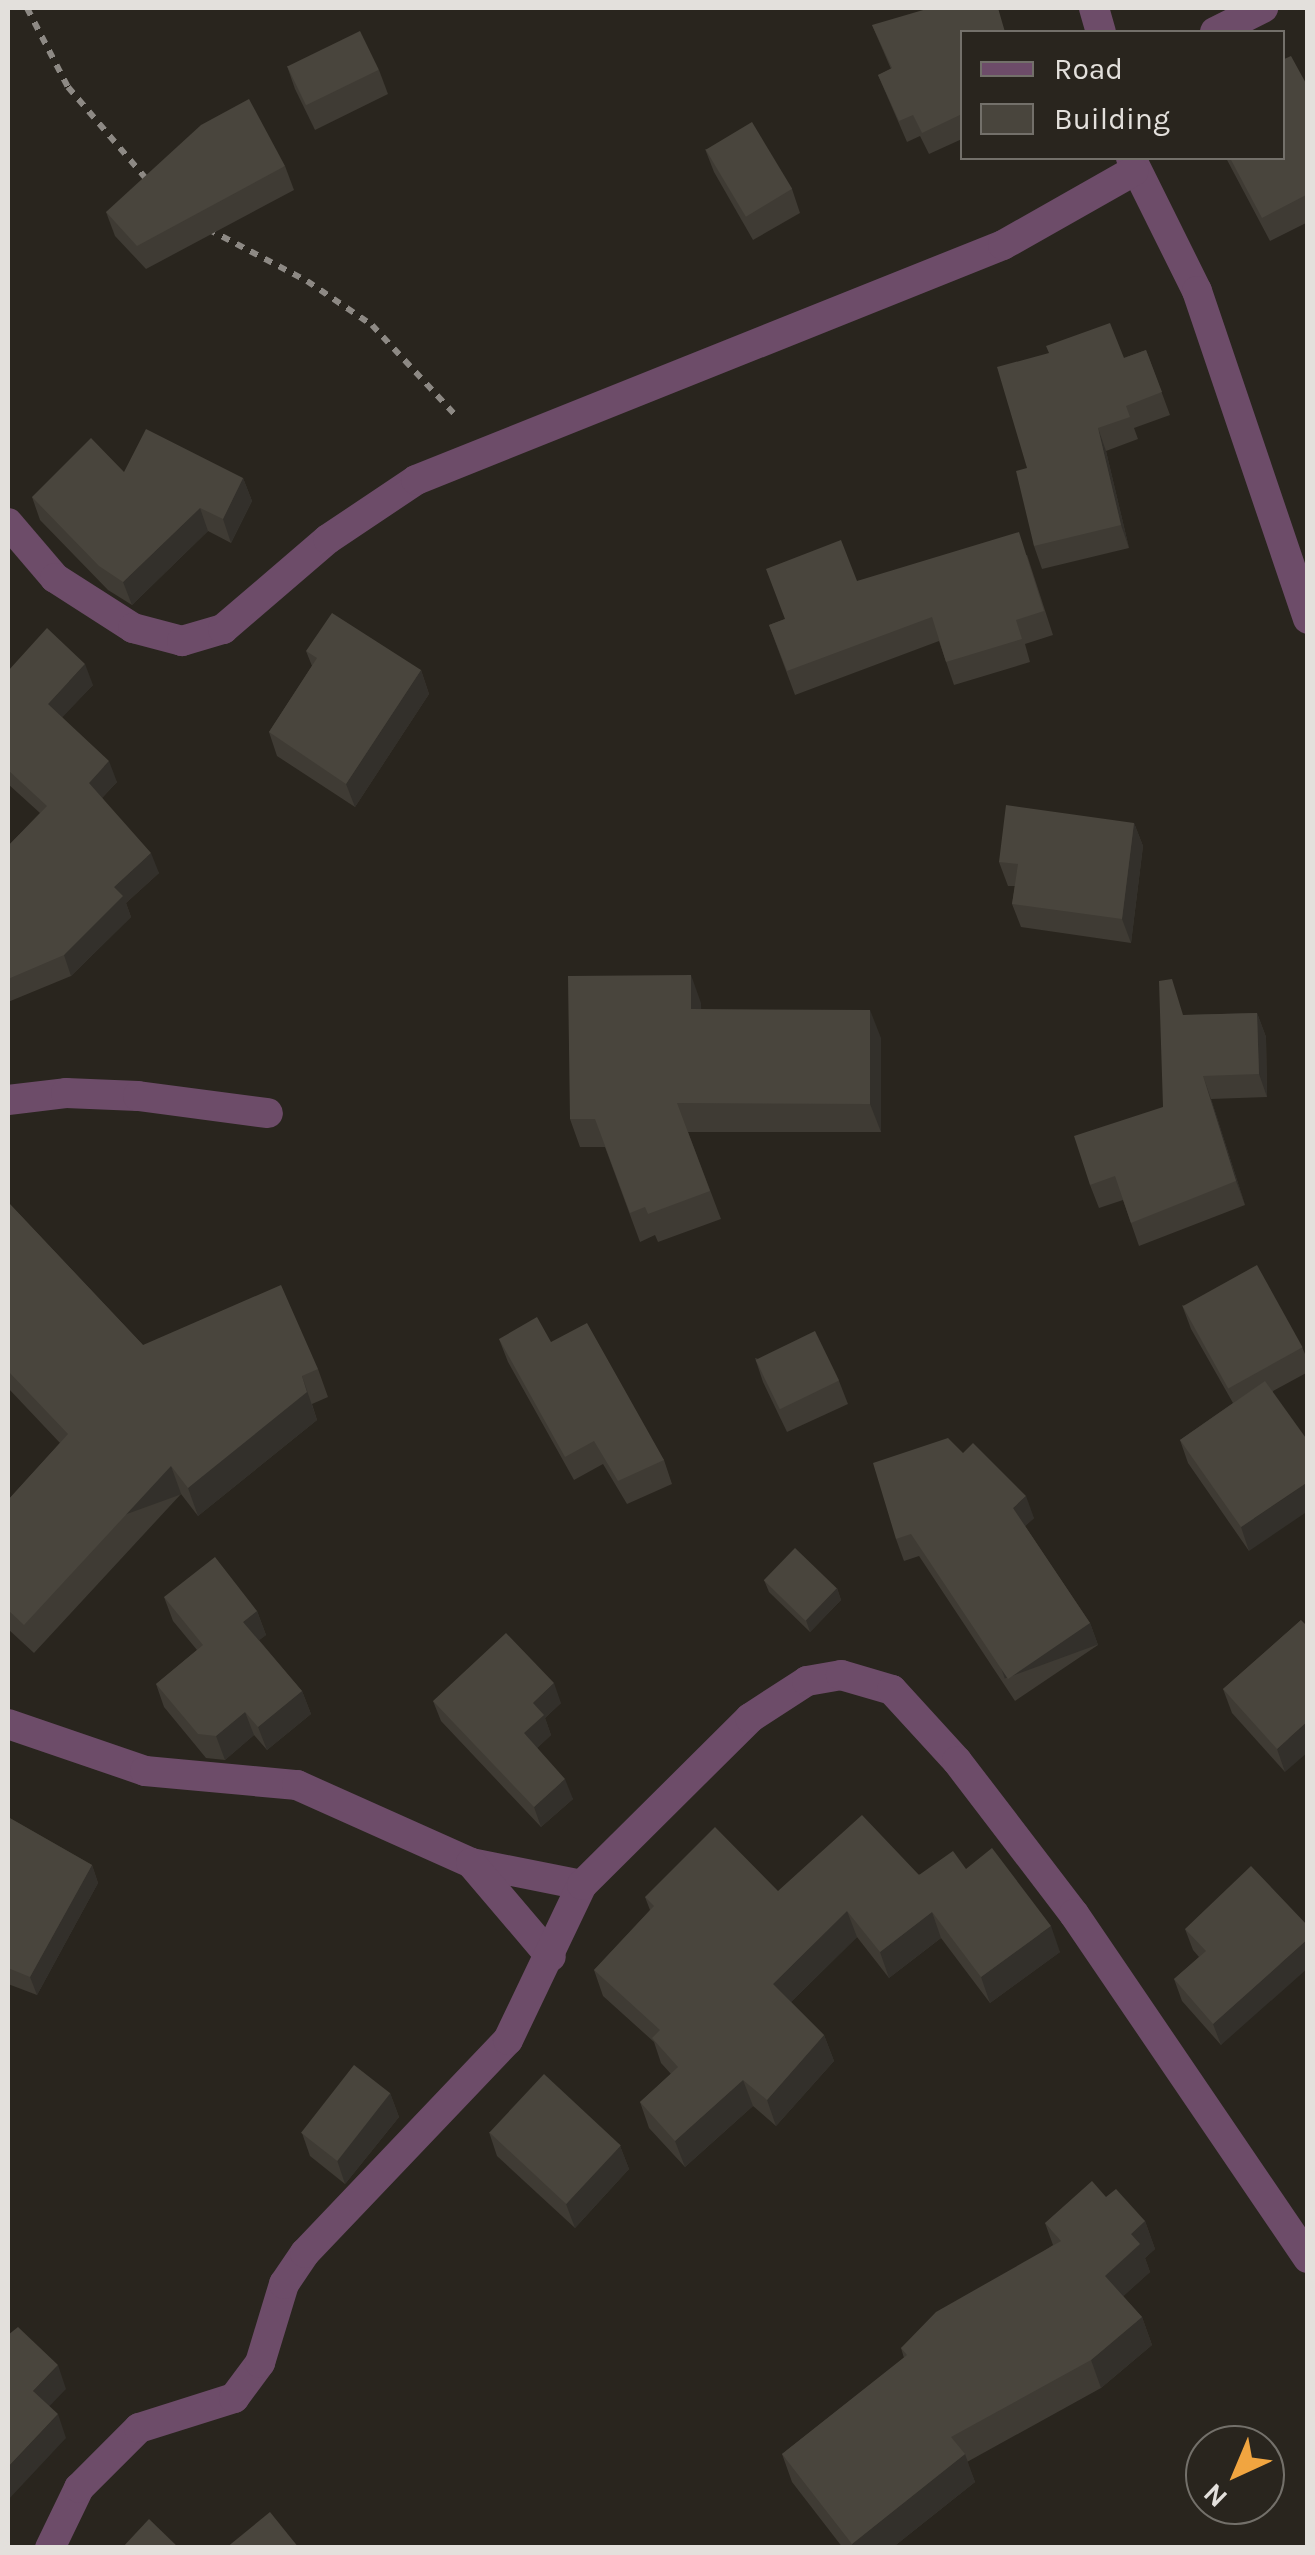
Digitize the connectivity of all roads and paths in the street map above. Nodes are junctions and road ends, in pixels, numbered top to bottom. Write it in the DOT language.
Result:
graph roads {
  1 [pos="27,8"];
  2 [pos="1263,8"];
  3 [pos="1219,30"];
  4 [pos="1133,164"];
  5 [pos="157,189"];
  6 [pos="199,224"];
  7 [pos="482,452"];
  8 [pos="8,523"];
  9 [pos="1308,619"];
  10 [pos="8,1100"];
  11 [pos="268,1113"];
  12 [pos="8,1724"];
  13 [pos="471,1862"];
  14 [pos="582,1885"];
  15 [pos="551,1956"];
  16 [pos="1308,2258"];
  17 [pos="50,2548"];
  1 -- 5 [label="path"];
  2 -- 3 [label="street"];
  4 -- 7 [label="street"];
  4 -- 9 [label="street"];
  6 -- 7 [label="path"];
  7 -- 8 [label="street"];
  10 -- 11 [label="street"];
  12 -- 13 [label="street"];
  13 -- 14 [label="street"];
  13 -- 15 [label="street"];
  14 -- 15 [label="street"];
  14 -- 16 [label="street"];
  15 -- 17 [label="street"];
}
